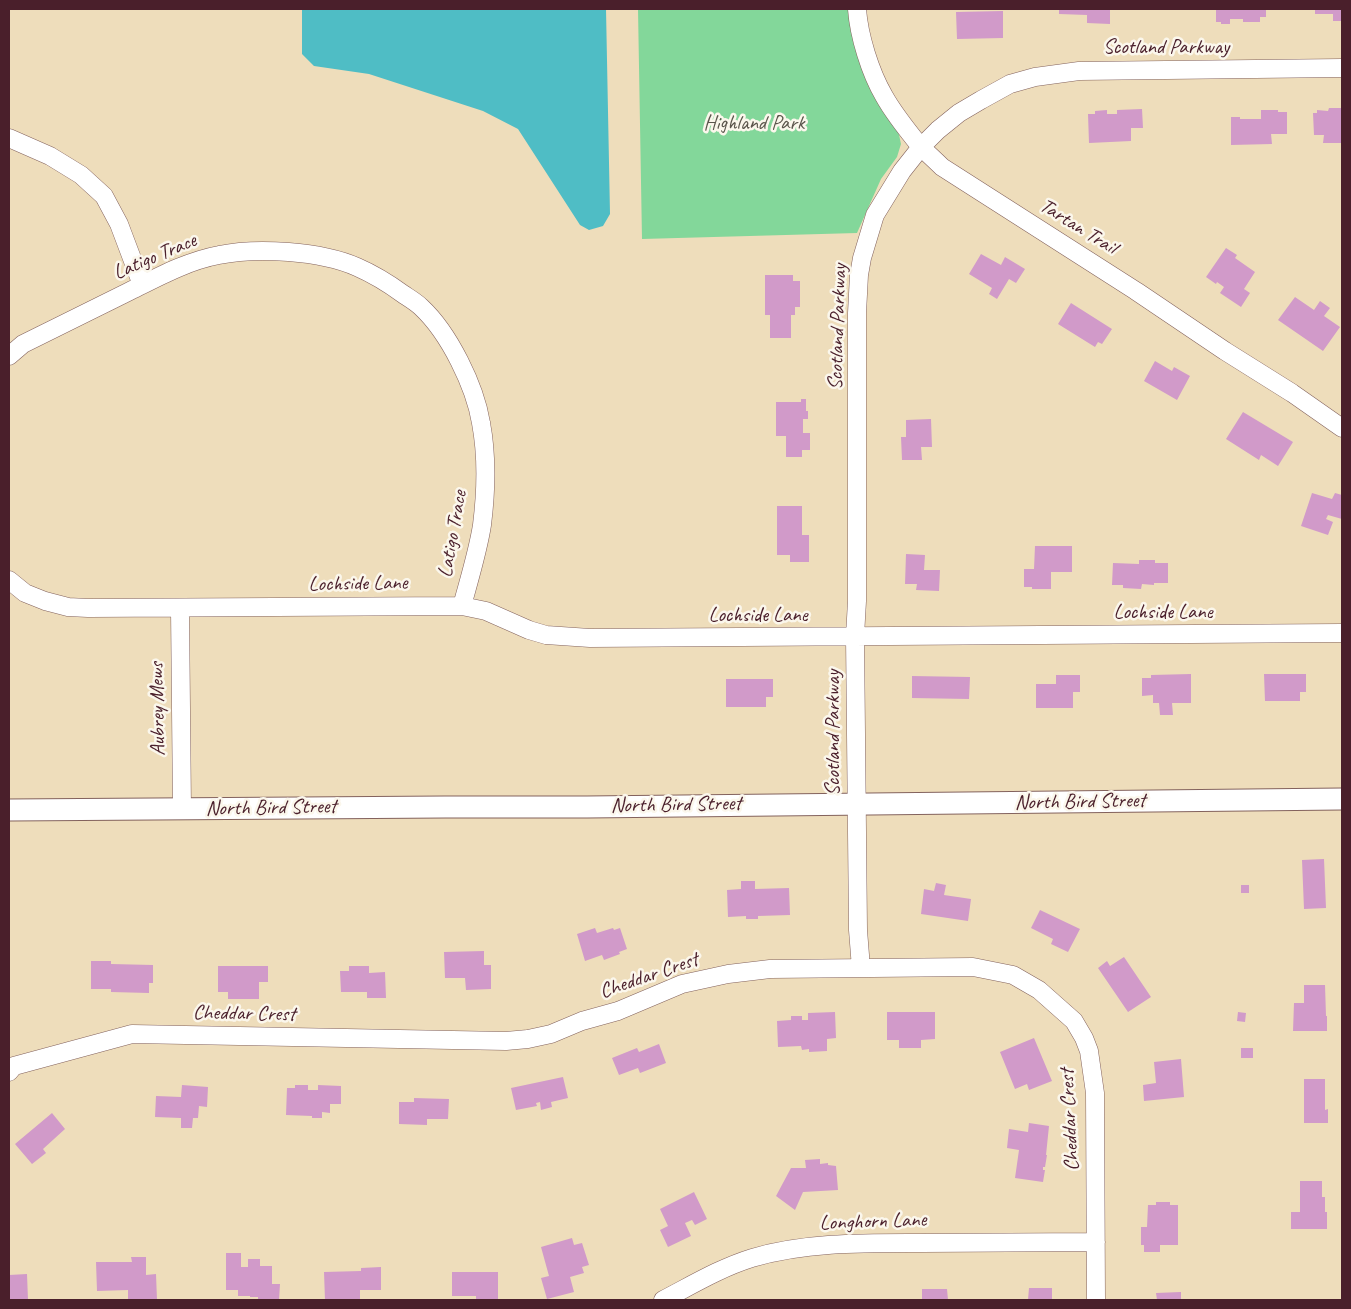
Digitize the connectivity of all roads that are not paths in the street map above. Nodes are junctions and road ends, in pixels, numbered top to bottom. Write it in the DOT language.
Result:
graph roads {
  1 [pos="857,9"];
  2 [pos="1342,68"];
  3 [pos="9,138"];
  4 [pos="921,147"];
  5 [pos="142,285"];
  6 [pos="9,356"];
  7 [pos="1342,428"];
  8 [pos="9,580"];
  9 [pos="462,606"];
  10 [pos="180,609"];
  11 [pos="1342,633"];
  12 [pos="855,636"];
  13 [pos="1342,799"];
  14 [pos="856,804"];
  15 [pos="182,809"];
  16 [pos="9,810"];
  17 [pos="861,968"];
  18 [pos="9,1072"];
  19 [pos="1096,1242"];
  20 [pos="663,1300"];
  21 [pos="1096,1300"];
  1 -- 4 [label="street, Tartan Trail"];
  2 -- 4 [label="street, Scotland Parkway"];
  3 -- 5 [label="street"];
  4 -- 7 [label="street, Tartan Trail"];
  4 -- 12 [label="street, Scotland Parkway"];
  5 -- 6 [label="street, Latigo Trace"];
  5 -- 9 [label="street, Latigo Trace"];
  8 -- 10 [label="street"];
  9 -- 10 [label="street, Lochside Lane"];
  9 -- 12 [label="street, Lochside Lane"];
  10 -- 15 [label="street, Aubrey Mews"];
  11 -- 12 [label="street, Lochside Lane"];
  12 -- 14 [label="street, Scotland Parkway"];
  13 -- 14 [label="street, North Bird Street"];
  14 -- 15 [label="street, North Bird Street"];
  14 -- 17 [label="street, Scotland Parkway"];
  15 -- 16 [label="street, North Bird Street"];
  17 -- 18 [label="street, Cheddar Crest"];
  17 -- 19 [label="street, Cheddar Crest"];
  19 -- 20 [label="street, Longhorn Lane"];
  19 -- 21 [label="street, Cheddar Crest"];
}
